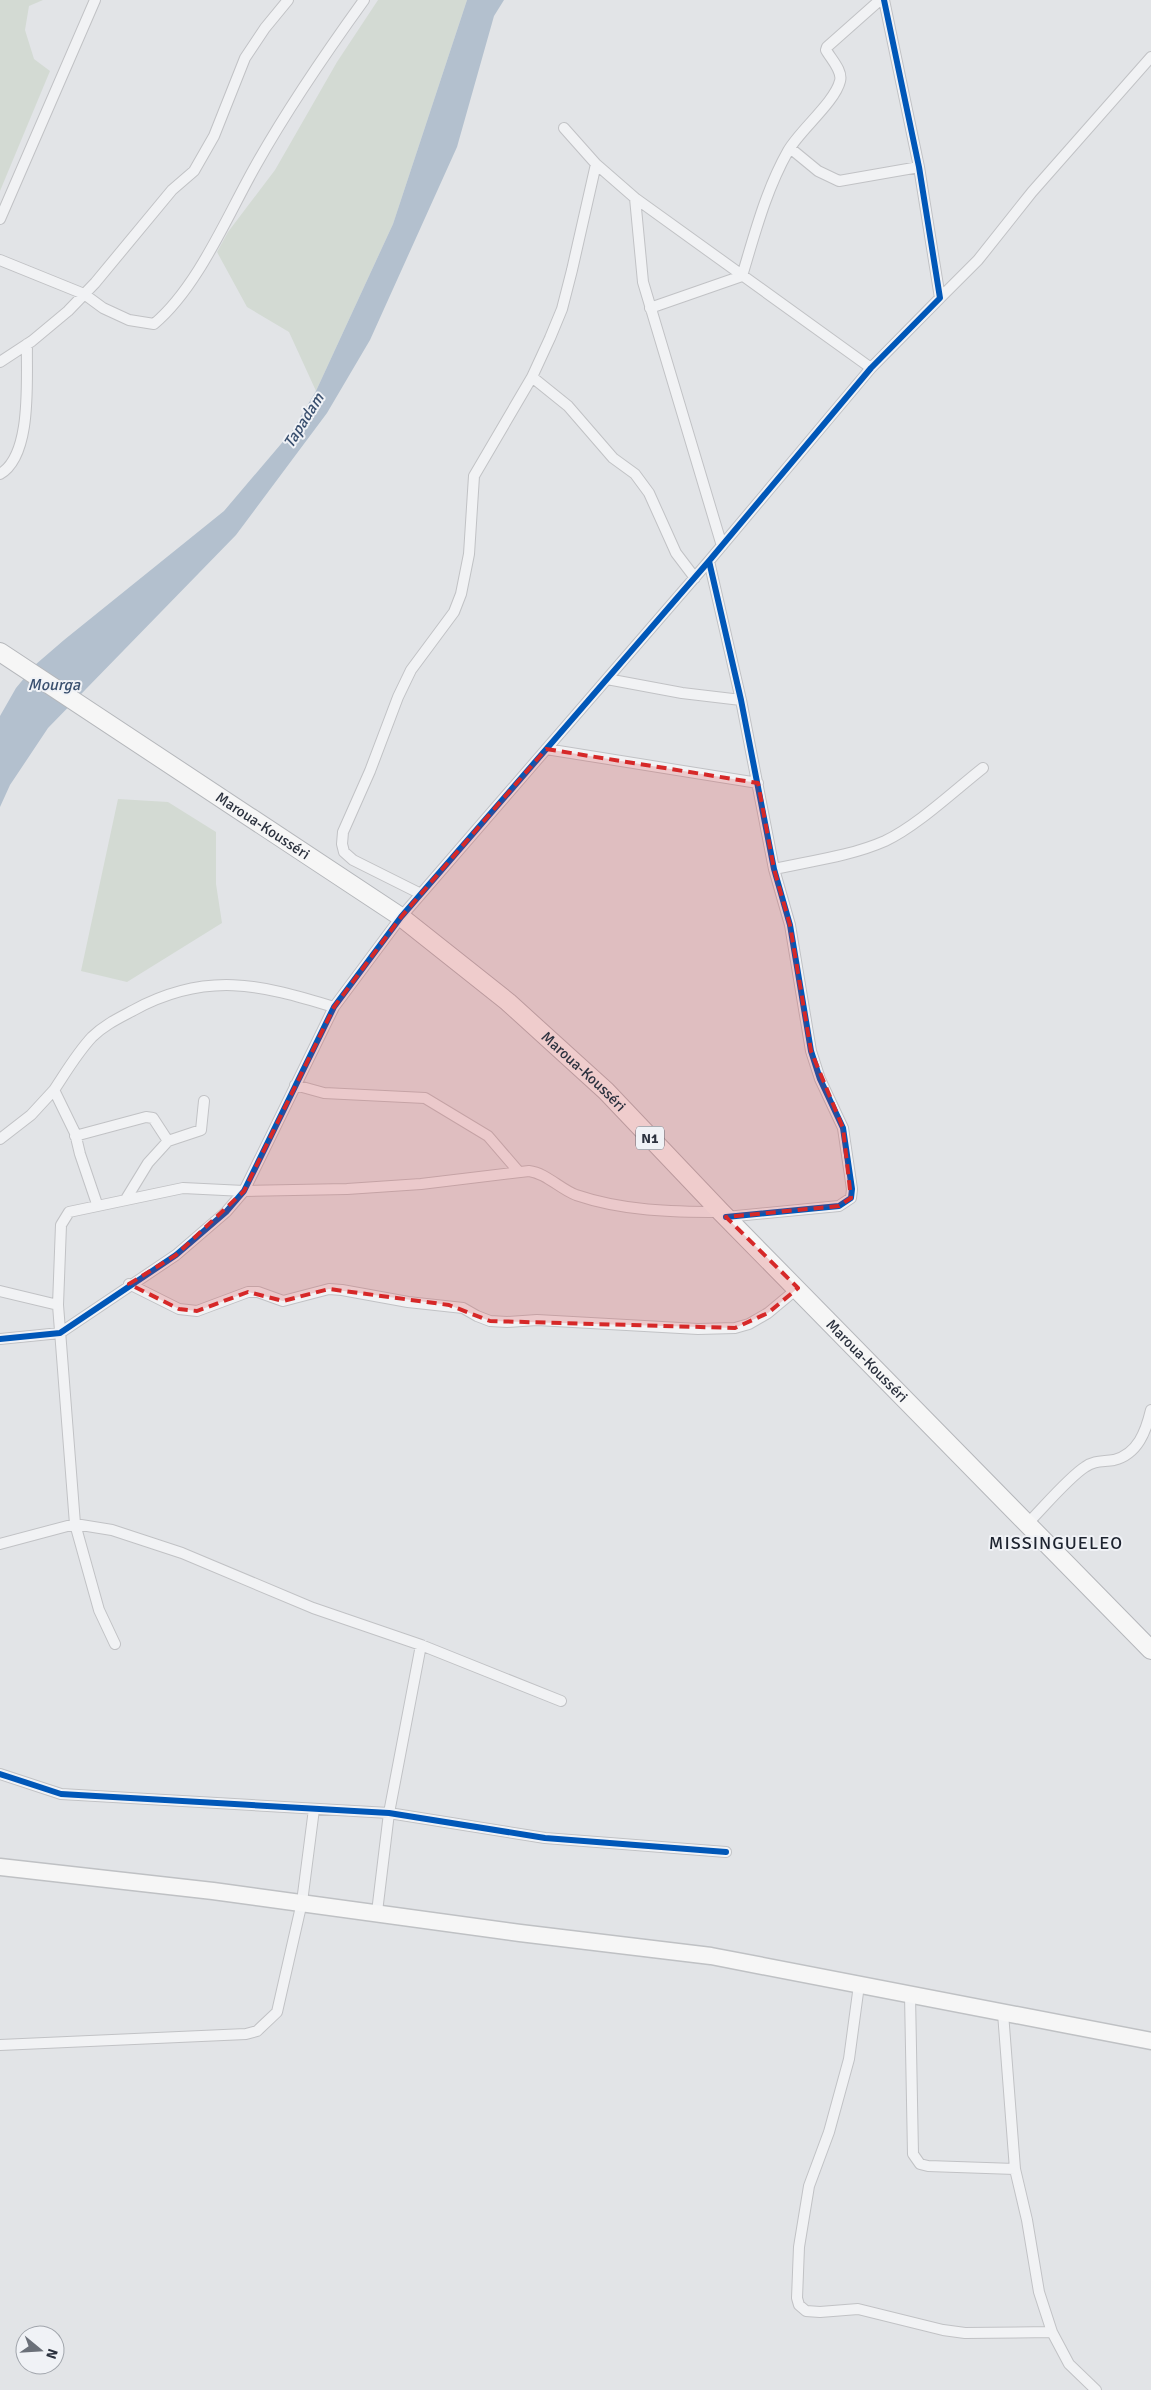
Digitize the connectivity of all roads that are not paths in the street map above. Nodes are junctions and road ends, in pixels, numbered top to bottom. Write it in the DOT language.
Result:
graph roads {
  1 [pos="95,0"];
  2 [pos="288,0"];
  3 [pos="364,0"];
  4 [pos="882,0"];
  5 [pos="1151,57"];
  6 [pos="564,128"];
  7 [pos="790,148"];
  8 [pos="596,164"];
  9 [pos="919,167"];
  10 [pos="635,198"];
  11 [pos="0,219"];
  12 [pos="0,260"];
  13 [pos="742,276"];
  14 [pos="84,294"];
  15 [pos="940,298"];
  16 [pos="650,308"];
  17 [pos="27,344"];
  18 [pos="0,362"];
  19 [pos="870,368"];
  20 [pos="532,377"];
  21 [pos="0,474"];
  22 [pos="722,546"];
  23 [pos="709,562"];
  24 [pos="695,578"];
  25 [pos="0,652"];
  26 [pos="606,679"];
  27 [pos="741,700"];
  28 [pos="546,749"];
  29 [pos="983,768"];
  30 [pos="758,783"];
  31 [pos="774,869"];
  32 [pos="420,894"];
  33 [pos="401,918"];
  34 [pos="334,1007"];
  35 [pos="295,1085"];
  36 [pos="54,1090"];
  37 [pos="204,1101"];
  38 [pos="75,1136"];
  39 [pos="0,1139"];
  40 [pos="168,1141"];
  41 [pos="519,1172"];
  42 [pos="244,1191"];
  43 [pos="126,1198"];
  44 [pos="97,1204"];
  45 [pos="724,1215"];
  46 [pos="129,1284"];
  47 [pos="798,1288"];
  48 [pos="0,1290"];
  49 [pos="58,1306"];
  50 [pos="60,1333"];
  51 [pos="0,1340"];
  52 [pos="1151,1410"];
  53 [pos="75,1524"];
  54 [pos="1027,1524"];
  55 [pos="0,1544"];
  56 [pos="115,1644"];
  57 [pos="421,1645"];
  58 [pos="1151,1650"];
  59 [pos="561,1701"];
  60 [pos="0,1774"];
  61 [pos="314,1809"];
  62 [pos="389,1814"];
  63 [pos="726,1852"];
  64 [pos="0,1867"];
  65 [pos="302,1902"];
  66 [pos="377,1912"];
  67 [pos="859,1985"];
  68 [pos="910,1995"];
  69 [pos="1003,2013"];
  70 [pos="1151,2041"];
  71 [pos="0,2045"];
  72 [pos="1015,2169"];
  73 [pos="1052,2332"];
  74 [pos="1096,2390"];
  1 -- 11 [label="street"];
  2 -- 14 [label="street"];
  3 -- 14 [label="street"];
  4 -- 7 [label="street"];
  4 -- 9 [label="street"];
  5 -- 15 [label="street"];
  6 -- 8 [label="street"];
  7 -- 9 [label="street"];
  7 -- 13 [label="street"];
  8 -- 10 [label="street"];
  8 -- 20 [label="street"];
  9 -- 15 [label="street"];
  10 -- 13 [label="street"];
  10 -- 16 [label="street"];
  12 -- 14 [label="street"];
  13 -- 16 [label="street"];
  13 -- 19 [label="street"];
  14 -- 17 [label="street"];
  15 -- 19 [label="street"];
  16 -- 22 [label="street"];
  17 -- 18 [label="street"];
  17 -- 21 [label="street"];
  19 -- 22 [label="street"];
  20 -- 24 [label="street"];
  20 -- 32 [label="street"];
  22 -- 23 [label="street"];
  23 -- 24 [label="street"];
  23 -- 27 [label="street"];
  24 -- 26 [label="street"];
  25 -- 33 [label="highway, Maroua-Kousséri / N1"];
  26 -- 27 [label="street"];
  26 -- 28 [label="street"];
  27 -- 30 [label="street"];
  28 -- 30 [label="street"];
  28 -- 32 [label="street"];
  29 -- 31 [label="street"];
  30 -- 31 [label="street"];
  31 -- 45 [label="street"];
  32 -- 33 [label="street"];
  33 -- 34 [label="street"];
  33 -- 45 [label="highway, Maroua-Kousséri / N1"];
  34 -- 35 [label="street"];
  34 -- 36 [label="street"];
  35 -- 41 [label="street"];
  35 -- 42 [label="street"];
  36 -- 38 [label="street"];
  36 -- 39 [label="street"];
  37 -- 40 [label="street"];
  38 -- 40 [label="street"];
  38 -- 44 [label="street"];
  40 -- 43 [label="street"];
  41 -- 42 [label="street"];
  41 -- 45 [label="street"];
  42 -- 43 [label="street"];
  42 -- 46 [label="street"];
  43 -- 44 [label="street"];
  44 -- 49 [label="street"];
  45 -- 47 [label="highway, Maroua-Kousséri / N1"];
  46 -- 47 [label="street"];
  46 -- 50 [label="street"];
  47 -- 54 [label="highway, Maroua-Kousséri / N1"];
  48 -- 49 [label="street"];
  49 -- 50 [label="street"];
  50 -- 51 [label="street"];
  50 -- 53 [label="street"];
  52 -- 54 [label="street"];
  53 -- 55 [label="street"];
  53 -- 56 [label="street"];
  53 -- 57 [label="street"];
  54 -- 58 [label="highway, Maroua-Kousséri / N1"];
  57 -- 59 [label="street"];
  57 -- 62 [label="street"];
  60 -- 61 [label="street"];
  61 -- 62 [label="street"];
  61 -- 65 [label="street"];
  62 -- 63 [label="street"];
  62 -- 66 [label="street"];
  64 -- 65 [label="main road"];
  65 -- 66 [label="main road"];
  65 -- 71 [label="street"];
  66 -- 67 [label="main road"];
  67 -- 68 [label="main road"];
  67 -- 73 [label="street"];
  68 -- 69 [label="main road"];
  68 -- 72 [label="street"];
  69 -- 70 [label="main road"];
  69 -- 72 [label="street"];
  72 -- 73 [label="street"];
  73 -- 74 [label="street"];
}
